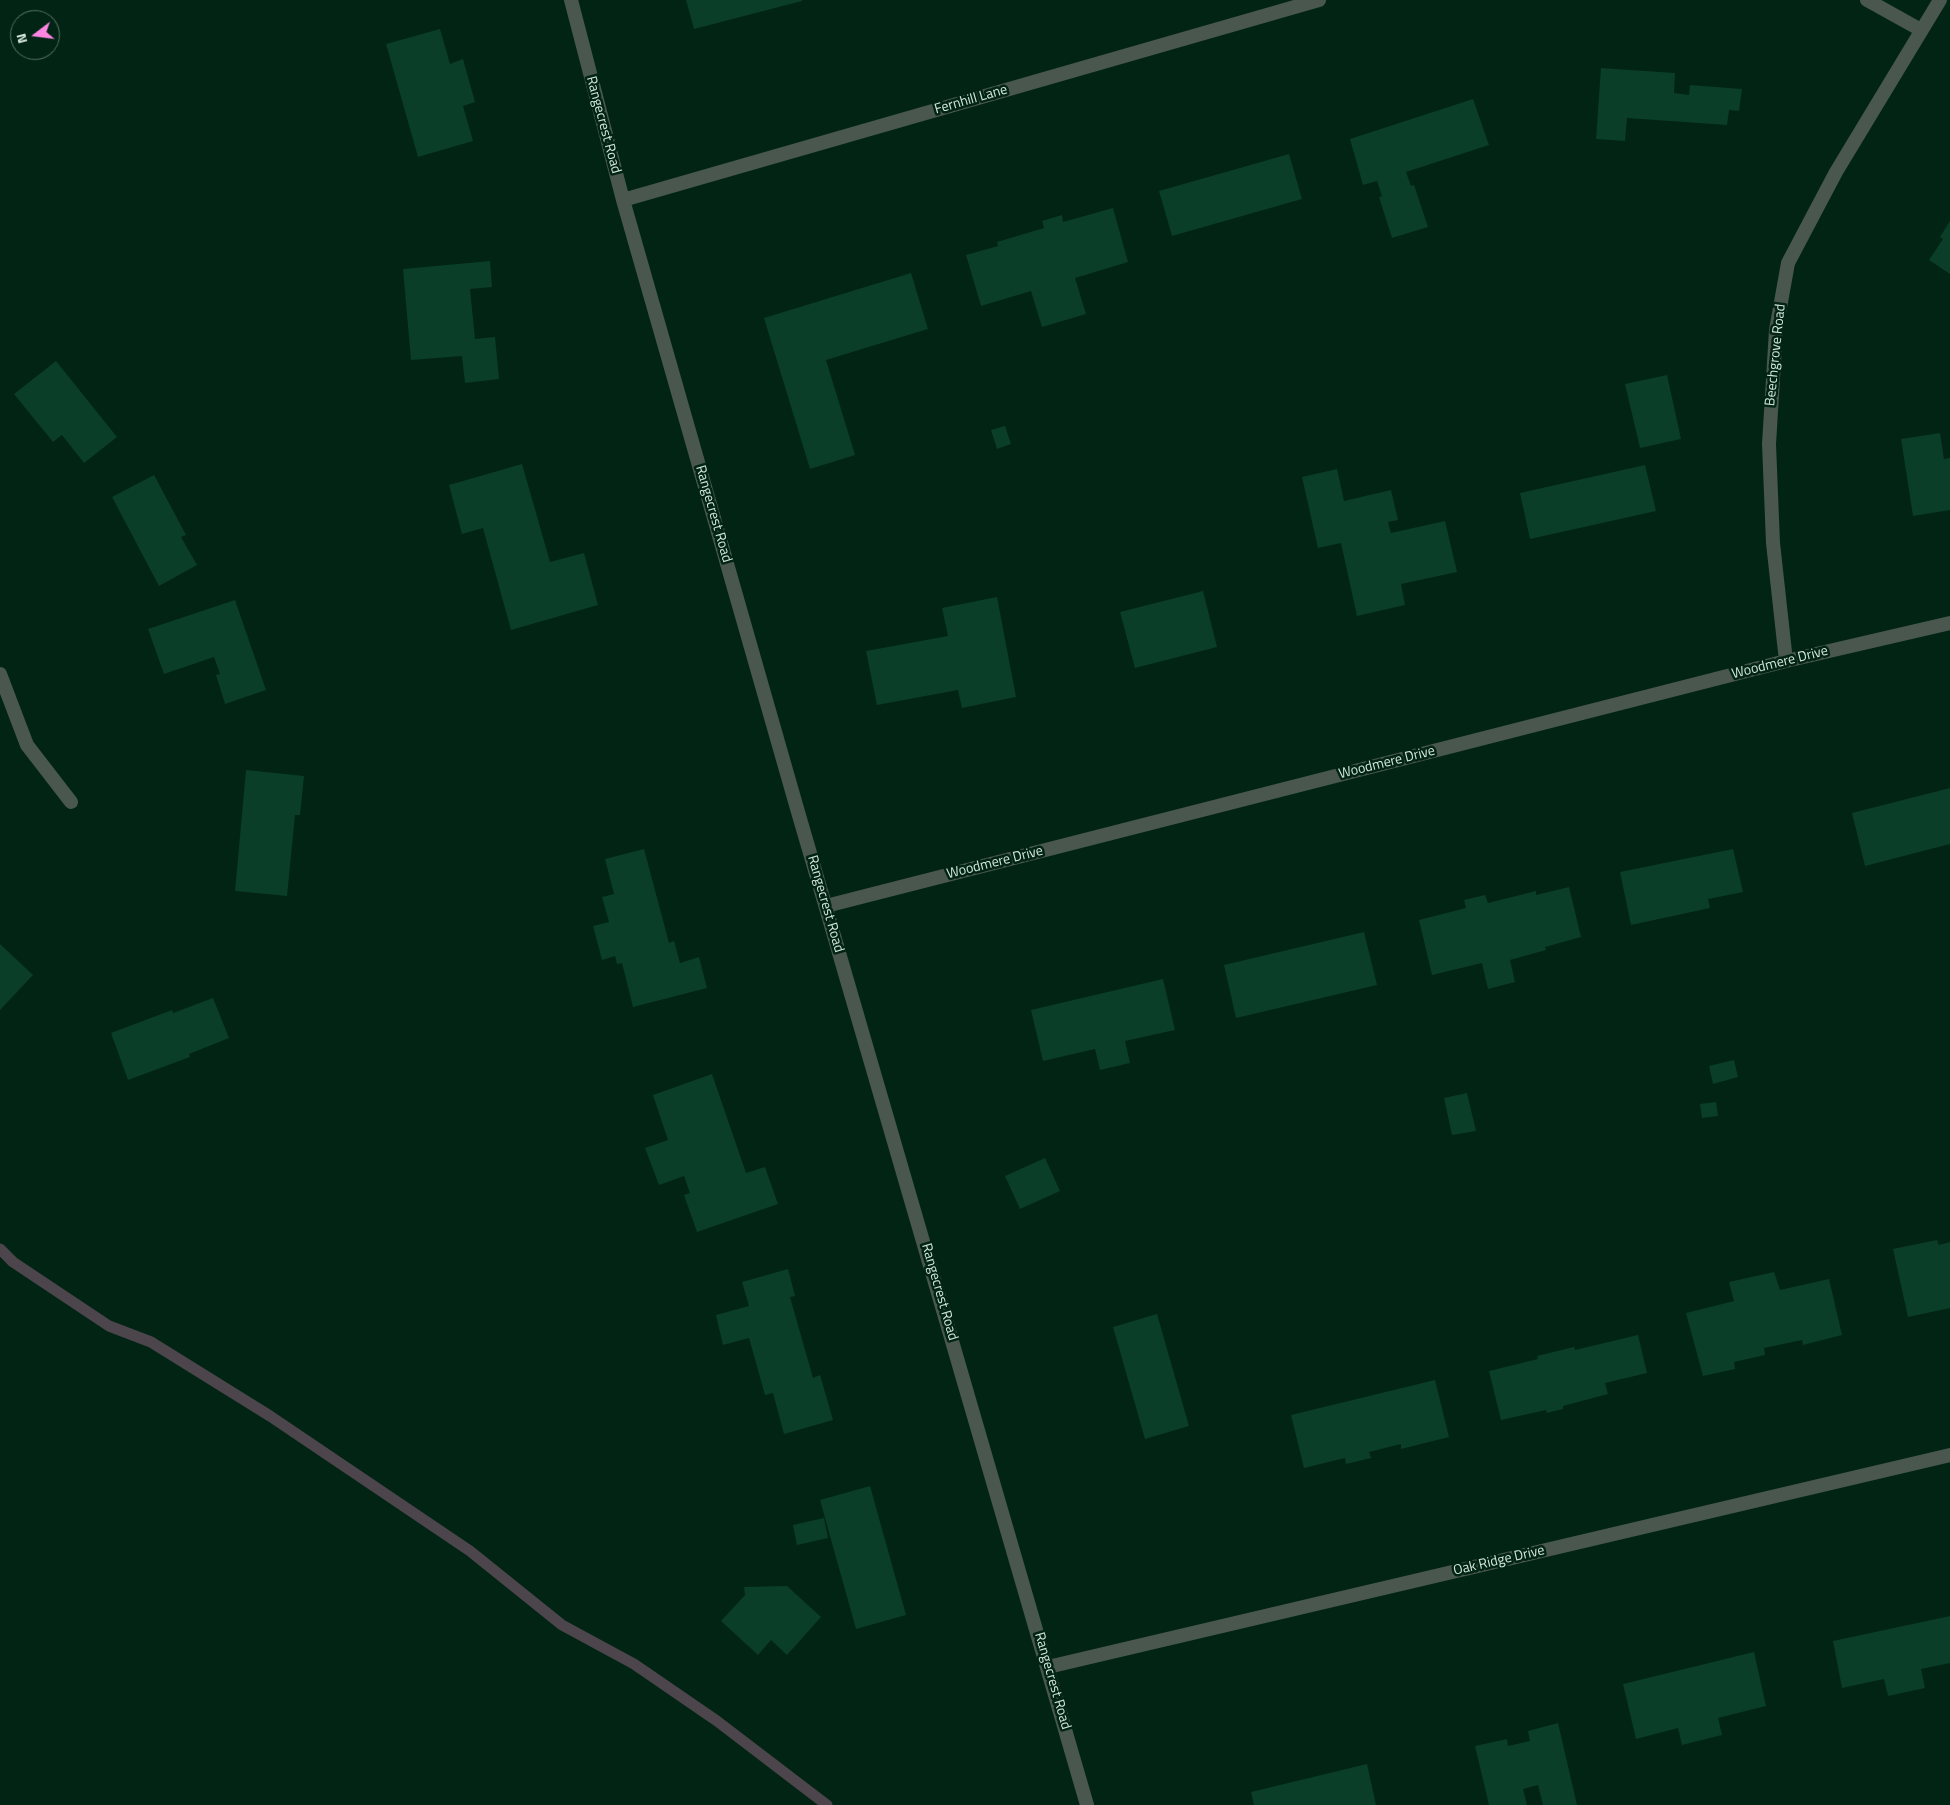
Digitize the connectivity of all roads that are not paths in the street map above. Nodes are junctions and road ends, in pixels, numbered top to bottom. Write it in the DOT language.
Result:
graph roads {
  1 [pos="570,0"];
  2 [pos="1318,0"];
  3 [pos="1867,0"];
  4 [pos="1940,0"];
  5 [pos="1921,30"];
  6 [pos="623,200"];
  7 [pos="1950,623"];
  8 [pos="1786,661"];
  9 [pos="0,674"];
  10 [pos="71,802"];
  11 [pos="826,906"];
  12 [pos="1950,1455"];
  13 [pos="1048,1667"];
  14 [pos="1087,1805"];
  1 -- 6 [label="street, Rangecrest Road"];
  2 -- 6 [label="street, Fernhill Lane"];
  3 -- 5 [label="street"];
  4 -- 5 [label="street, Beechgrove Road"];
  5 -- 8 [label="street, Beechgrove Road"];
  6 -- 11 [label="street, Rangecrest Road"];
  7 -- 8 [label="street, Woodmere Drive"];
  8 -- 11 [label="street, Woodmere Drive"];
  9 -- 10 [label="street"];
  11 -- 13 [label="street, Rangecrest Road"];
  12 -- 13 [label="street, Oak Ridge Drive"];
  13 -- 14 [label="street, Rangecrest Road"];
}
